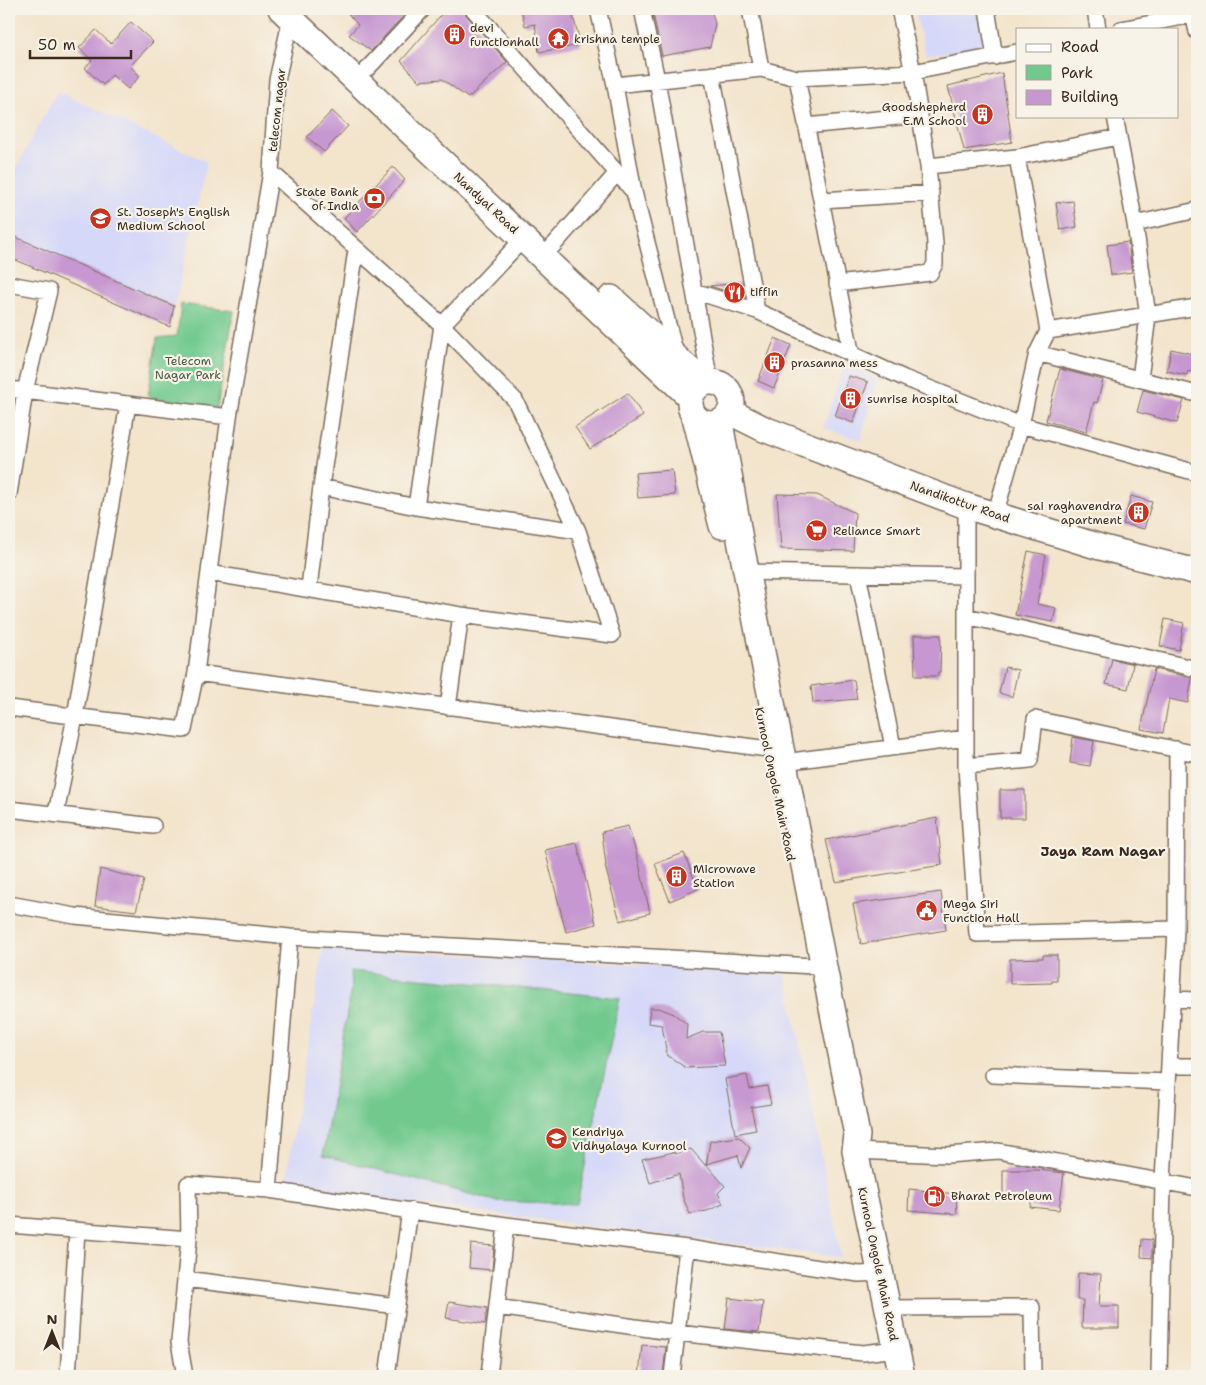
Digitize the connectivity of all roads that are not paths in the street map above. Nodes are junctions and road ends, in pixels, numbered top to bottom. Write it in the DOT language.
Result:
graph roads {
  1 [pos="423,9"];
  2 [pos="473,9"];
  3 [pos="598,9"];
  4 [pos="642,9"];
  5 [pos="750,9"];
  6 [pos="899,9"];
  7 [pos="987,9"];
  8 [pos="1095,9"];
  9 [pos="293,12"];
  10 [pos="1193,12"];
  11 [pos="1098,28"];
  12 [pos="1126,28"];
  13 [pos="1197,32"];
  14 [pos="1016,52"];
  15 [pos="995,57"];
  16 [pos="368,68"];
  17 [pos="761,69"];
  18 [pos="913,72"];
  19 [pos="712,74"];
  20 [pos="797,78"];
  21 [pos="657,80"];
  22 [pos="615,85"];
  23 [pos="920,115"];
  24 [pos="1115,118"];
  25 [pos="806,126"];
  26 [pos="1119,137"];
  27 [pos="1017,157"];
  28 [pos="928,166"];
  29 [pos="271,172"];
  30 [pos="617,173"];
  31 [pos="634,192"];
  32 [pos="930,193"];
  33 [pos="822,200"];
  34 [pos="1197,210"];
  35 [pos="1135,224"];
  36 [pos="524,238"];
  37 [pos="552,246"];
  38 [pos="356,250"];
  39 [pos="9,284"];
  40 [pos="837,284"];
  41 [pos="694,291"];
  42 [pos="1197,307"];
  43 [pos="757,311"];
  44 [pos="1148,316"];
  45 [pos="442,325"];
  46 [pos="1048,331"];
  47 [pos="1037,353"];
  48 [pos="852,356"];
  49 [pos="677,357"];
  50 [pos="1140,379"];
  51 [pos="9,389"];
  52 [pos="25,391"];
  53 [pos="1197,394"];
  54 [pos="700,395"];
  55 [pos="128,404"];
  56 [pos="229,417"];
  57 [pos="725,417"];
  58 [pos="1021,425"];
  59 [pos="1197,473"];
  60 [pos="321,487"];
  61 [pos="9,494"];
  62 [pos="966,506"];
  63 [pos="416,507"];
  64 [pos="995,515"];
  65 [pos="578,531"];
  66 [pos="746,572"];
  67 [pos="1197,572"];
  68 [pos="209,573"];
  69 [pos="858,574"];
  70 [pos="966,576"];
  71 [pos="309,588"];
  72 [pos="461,615"];
  73 [pos="966,616"];
  74 [pos="1197,669"];
  75 [pos="196,673"];
  76 [pos="448,707"];
  77 [pos="9,708"];
  78 [pos="75,716"];
  79 [pos="966,738"];
  80 [pos="893,747"];
  81 [pos="1177,749"];
  82 [pos="1197,754"];
  83 [pos="776,756"];
  84 [pos="966,766"];
  85 [pos="9,809"];
  86 [pos="56,814"];
  87 [pos="153,826"];
  88 [pos="9,904"];
  89 [pos="1176,928"];
  90 [pos="290,937"];
  91 [pos="813,966"];
  92 [pos="1172,999"];
  93 [pos="1197,1000"];
  94 [pos="1169,1066"];
  95 [pos="1197,1066"];
  96 [pos="993,1075"];
  97 [pos="1168,1082"];
  98 [pos="855,1151"];
  99 [pos="1163,1182"];
  100 [pos="1197,1188"];
  101 [pos="269,1190"];
  102 [pos="410,1210"];
  103 [pos="9,1225"];
  104 [pos="506,1225"];
  105 [pos="76,1230"];
  106 [pos="189,1239"];
  107 [pos="687,1248"];
  108 [pos="880,1272"];
  109 [pos="185,1279"];
  110 [pos="397,1306"];
  111 [pos="497,1307"];
  112 [pos="888,1308"];
  113 [pos="677,1333"];
  114 [pos="896,1350"];
  115 [pos="68,1376"];
  116 [pos="185,1376"];
  117 [pos="387,1376"];
  118 [pos="489,1376"];
  119 [pos="672,1376"];
  120 [pos="902,1376"];
  121 [pos="1033,1376"];
  122 [pos="1159,1376"];
  1 -- 16 [label="street"];
  2 -- 30 [label="street"];
  3 -- 22 [label="street"];
  4 -- 21 [label="street"];
  5 -- 17 [label="street"];
  6 -- 18 [label="street"];
  7 -- 15 [label="street"];
  8 -- 11 [label="street"];
  9 -- 16 [label="main road, Nandyal Road"];
  9 -- 29 [label="street, telecom nagar"];
  9 -- 36 [label="main road, Nandyal Road"];
  10 -- 12 [label="street"];
  10 -- 13 [label="street"];
  14 -- 15 [label="street"];
  15 -- 18 [label="street"];
  16 -- 37 [label="main road, Nandyal Road"];
  17 -- 19 [label="street"];
  17 -- 20 [label="street"];
  18 -- 20 [label="street"];
  18 -- 23 [label="street"];
  19 -- 21 [label="street"];
  19 -- 43 [label="street"];
  20 -- 25 [label="street"];
  21 -- 22 [label="street"];
  21 -- 41 [label="street"];
  22 -- 31 [label="street"];
  23 -- 25 [label="street"];
  23 -- 28 [label="street"];
  24 -- 26 [label="street"];
  25 -- 33 [label="street"];
  26 -- 27 [label="street"];
  26 -- 35 [label="street"];
  27 -- 28 [label="street"];
  27 -- 46 [label="street"];
  28 -- 32 [label="street"];
  29 -- 38 [label="street"];
  29 -- 56 [label="street, telecom nagar"];
  30 -- 31 [label="street"];
  30 -- 37 [label="street"];
  31 -- 49 [label="street"];
  32 -- 33 [label="street"];
  32 -- 40 [label="street"];
  33 -- 40 [label="street"];
  34 -- 35 [label="street"];
  35 -- 44 [label="street"];
  36 -- 45 [label="street"];
  36 -- 54 [label="main road, Nandyal Road"];
  37 -- 49 [label="main road, Nandyal Road"];
  38 -- 45 [label="street"];
  38 -- 60 [label="street"];
  39 -- 52 [label="street"];
  40 -- 48 [label="street"];
  41 -- 43 [label="street"];
  41 -- 54 [label="street"];
  42 -- 44 [label="street"];
  43 -- 48 [label="street"];
  44 -- 46 [label="street"];
  44 -- 50 [label="street"];
  45 -- 63 [label="street"];
  45 -- 65 [label="street"];
  46 -- 47 [label="street"];
  47 -- 50 [label="street"];
  47 -- 58 [label="street"];
  48 -- 58 [label="street"];
  49 -- 54 [label="main road, Nandyal Road"];
  50 -- 53 [label="street"];
  51 -- 52 [label="street"];
  52 -- 55 [label="street"];
  52 -- 61 [label="street"];
  54 -- 57 [label="main road, Nandikottur Road"];
  54 -- 57 [label="main road, Kurnool Ongole Main Road"];
  54 -- 83 [label="main road, Kurnool Ongole Main Road"];
  55 -- 56 [label="street"];
  55 -- 78 [label="street"];
  56 -- 68 [label="street, telecom nagar"];
  57 -- 62 [label="main road, Nandikottur Road"];
  57 -- 66 [label="main road, Kurnool Ongole Main Road"];
  58 -- 59 [label="street"];
  58 -- 64 [label="street"];
  60 -- 63 [label="street"];
  60 -- 71 [label="street"];
  62 -- 64 [label="main road, Nandikottur Road"];
  62 -- 70 [label="street"];
  63 -- 65 [label="street"];
  64 -- 67 [label="main road, Nandikottur Road"];
  65 -- 72 [label="street"];
  66 -- 69 [label="street"];
  66 -- 83 [label="main road, Kurnool Ongole Main Road"];
  68 -- 71 [label="street"];
  68 -- 75 [label="street, telecom nagar"];
  69 -- 70 [label="street"];
  69 -- 80 [label="street"];
  70 -- 73 [label="street"];
  71 -- 72 [label="street"];
  72 -- 76 [label="street"];
  73 -- 74 [label="street"];
  73 -- 79 [label="street"];
  75 -- 76 [label="street"];
  75 -- 78 [label="street, telecom nagar"];
  76 -- 83 [label="street"];
  77 -- 78 [label="street"];
  78 -- 86 [label="street"];
  79 -- 80 [label="street"];
  79 -- 84 [label="street"];
  80 -- 83 [label="street"];
  81 -- 82 [label="street"];
  81 -- 84 [label="street"];
  81 -- 89 [label="street"];
  83 -- 91 [label="main road, Kurnool Ongole Main Road"];
  83 -- 98 [label="main road, Kurnool Ongole Main Road"];
  84 -- 89 [label="street"];
  85 -- 86 [label="street"];
  86 -- 87 [label="street"];
  88 -- 90 [label="street"];
  89 -- 92 [label="street"];
  90 -- 91 [label="street"];
  90 -- 101 [label="street"];
  91 -- 98 [label="main road, Kurnool Ongole Main Road"];
  92 -- 93 [label="street"];
  92 -- 94 [label="street"];
  94 -- 95 [label="street"];
  94 -- 97 [label="street"];
  96 -- 97 [label="street"];
  97 -- 99 [label="street"];
  98 -- 99 [label="street"];
  98 -- 108 [label="main road, Kurnool Ongole Main Road"];
  99 -- 100 [label="street"];
  99 -- 122 [label="street"];
  101 -- 102 [label="street"];
  101 -- 106 [label="street"];
  102 -- 104 [label="street"];
  102 -- 110 [label="street"];
  103 -- 105 [label="street"];
  104 -- 107 [label="street"];
  104 -- 111 [label="street"];
  105 -- 106 [label="street"];
  105 -- 115 [label="street"];
  106 -- 109 [label="street"];
  107 -- 108 [label="street"];
  107 -- 113 [label="street"];
  108 -- 112 [label="main road, Kurnool Ongole Main Road"];
  109 -- 110 [label="street"];
  109 -- 116 [label="street"];
  110 -- 117 [label="street"];
  111 -- 113 [label="street"];
  111 -- 118 [label="street"];
  112 -- 114 [label="main road, Kurnool Ongole Main Road"];
  112 -- 121 [label="street"];
  113 -- 114 [label="street"];
  113 -- 119 [label="street"];
  114 -- 120 [label="main road, Kurnool Ongole Main Road"];
}
